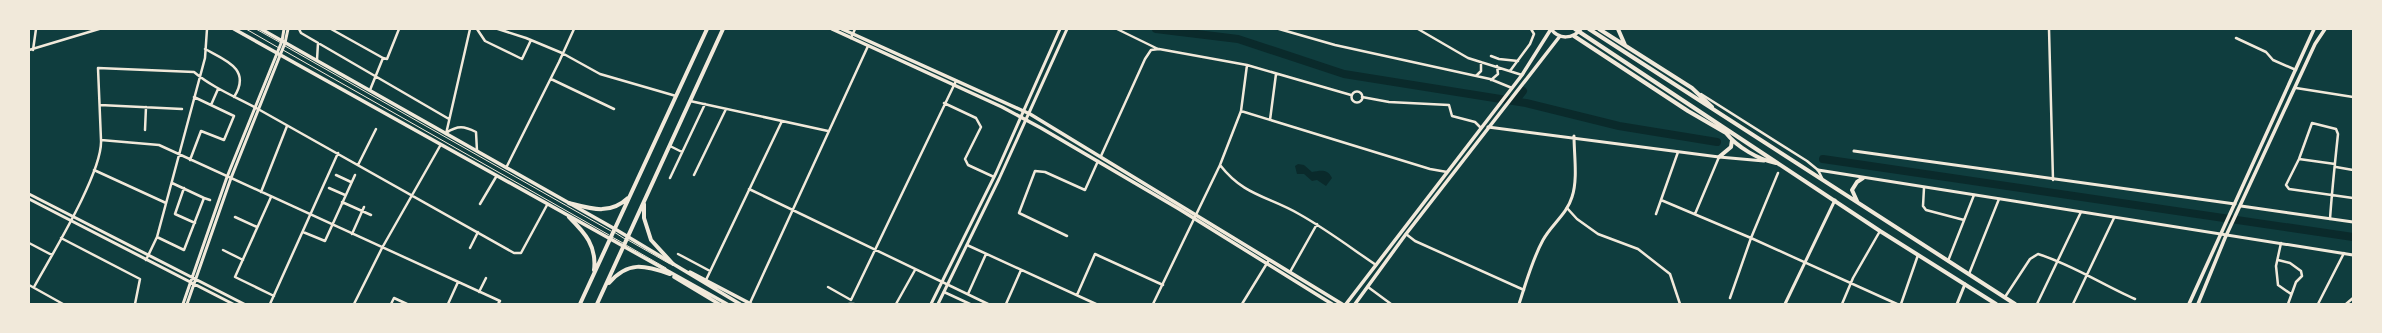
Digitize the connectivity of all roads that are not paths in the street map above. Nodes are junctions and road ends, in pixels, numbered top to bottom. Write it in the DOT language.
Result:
graph roads {
  1 [pos="36,29"];
  2 [pos="99,29"];
  3 [pos="207,29"];
  4 [pos="234,29"];
  5 [pos="246,29"];
  6 [pos="256,29"];
  7 [pos="262,29"];
  8 [pos="284,29"];
  9 [pos="288,29"];
  10 [pos="299,29"];
  11 [pos="331,29"];
  12 [pos="399,29"];
  13 [pos="470,29"];
  14 [pos="477,29"];
  15 [pos="498,29"];
  16 [pos="574,29"];
  17 [pos="707,29"];
  18 [pos="723,29"];
  19 [pos="832,29"];
  20 [pos="842,29"];
  21 [pos="855,29"];
  22 [pos="1060,29"];
  23 [pos="1067,29"];
  24 [pos="1117,29"];
  25 [pos="1279,29"];
  26 [pos="1418,29"];
  27 [pos="1532,29"];
  28 [pos="1551,29"];
  29 [pos="1575,29"];
  30 [pos="1581,29"];
  31 [pos="1589,29"];
  32 [pos="1599,29"];
  33 [pos="1618,29"];
  34 [pos="2049,29"];
  35 [pos="2314,29"];
  36 [pos="2325,29"];
  37 [pos="852,36"];
  38 [pos="1560,36"];
  39 [pos="1574,36"];
  40 [pos="2236,38"];
  41 [pos="531,40"];
  42 [pos="283,43"];
  43 [pos="318,43"];
  44 [pos="869,44"];
  45 [pos="1625,45"];
  46 [pos="280,48"];
  47 [pos="205,49"];
  48 [pos="1159,49"];
  49 [pos="29,50"];
  50 [pos="33,50"];
  51 [pos="277,53"];
  52 [pos="562,53"];
  53 [pos="1491,56"];
  54 [pos="383,58"];
  55 [pos="317,60"];
  56 [pos="1518,61"];
  57 [pos="1480,62"];
  58 [pos="1247,65"];
  59 [pos="1497,66"];
  60 [pos="2296,70"];
  61 [pos="1510,71"];
  62 [pos="1276,74"];
  63 [pos="1522,75"];
  64 [pos="375,76"];
  65 [pos="1475,76"];
  66 [pos="199,78"];
  67 [pos="551,79"];
  68 [pos="1491,80"];
  69 [pos="955,82"];
  70 [pos="1512,88"];
  71 [pos="1692,88"];
  72 [pos="2296,88"];
  73 [pos="218,89"];
  74 [pos="370,90"];
  75 [pos="1351,95"];
  76 [pos="676,96"];
  77 [pos="194,97"];
  78 [pos="234,97"];
  79 [pos="1362,97"];
  80 [pos="2353,97"];
  81 [pos="690,101"];
  82 [pos="944,103"];
  83 [pos="705,104"];
  84 [pos="100,105"];
  85 [pos="211,105"];
  86 [pos="146,107"];
  87 [pos="254,107"];
  88 [pos="182,109"];
  89 [pos="258,109"];
  90 [pos="614,109"];
  91 [pos="726,109"];
  92 [pos="1023,111"];
  93 [pos="1241,111"];
  94 [pos="1030,114"];
  95 [pos="1721,115"];
  96 [pos="1020,117"];
  97 [pos="449,119"];
  98 [pos="1026,120"];
  99 [pos="1270,120"];
  100 [pos="782,121"];
  101 [pos="287,126"];
  102 [pos="1480,127"];
  103 [pos="1488,127"];
  104 [pos="145,130"];
  105 [pos="376,130"];
  106 [pos="828,131"];
  107 [pos="1731,132"];
  108 [pos="446,134"];
  109 [pos="1574,137"];
  110 [pos="102,140"];
  111 [pos="1733,140"];
  112 [pos="440,146"];
  113 [pos="670,146"];
  114 [pos="477,151"];
  115 [pos="1854,151"];
  116 [pos="682,152"];
  117 [pos="1678,152"];
  118 [pos="338,153"];
  119 [pos="179,154"];
  120 [pos="1101,156"];
  121 [pos="1719,158"];
  122 [pos="2299,159"];
  123 [pos="190,160"];
  124 [pos="1098,161"];
  125 [pos="1765,161"];
  126 [pos="358,165"];
  127 [pos="1220,165"];
  128 [pos="2335,166"];
  129 [pos="1784,167"];
  130 [pos="506,168"];
  131 [pos="94,170"];
  132 [pos="1818,170"];
  133 [pos="2353,170"];
  134 [pos="1447,172"];
  135 [pos="1778,173"];
  136 [pos="336,175"];
  137 [pos="355,175"];
  138 [pos="694,175"];
  139 [pos="496,177"];
  140 [pos="994,177"];
  141 [pos="229,178"];
  142 [pos="670,178"];
  143 [pos="1574,178"];
  144 [pos="1863,178"];
  145 [pos="1822,179"];
  146 [pos="2053,180"];
  147 [pos="351,182"];
  148 [pos="171,183"];
  149 [pos="184,188"];
  150 [pos="330,188"];
  151 [pos="1924,188"];
  152 [pos="749,189"];
  153 [pos="261,192"];
  154 [pos="29,194"];
  155 [pos="412,195"];
  156 [pos="631,195"];
  157 [pos="1974,195"];
  158 [pos="2332,195"];
  159 [pos="345,196"];
  160 [pos="271,197"];
  161 [pos="204,198"];
  162 [pos="2353,198"];
  163 [pos="1999,199"];
  164 [pos="29,200"];
  165 [pos="210,200"];
  166 [pos="1660,200"];
  167 [pos="1835,200"];
  168 [pos="342,202"];
  169 [pos="1857,202"];
  170 [pos="166,203"];
  171 [pos="569,203"];
  172 [pos="644,203"];
  173 [pos="480,204"];
  174 [pos="2235,204"];
  175 [pos="547,205"];
  176 [pos="2241,206"];
  177 [pos="364,207"];
  178 [pos="792,210"];
  179 [pos="1566,210"];
  180 [pos="362,211"];
  181 [pos="2081,212"];
  182 [pos="1656,214"];
  183 [pos="1695,214"];
  184 [pos="310,215"];
  185 [pos="371,215"];
  186 [pos="72,216"];
  187 [pos="235,217"];
  188 [pos="1196,217"];
  189 [pos="569,218"];
  190 [pos="2114,218"];
  191 [pos="2330,219"];
  192 [pos="70,220"];
  193 [pos="1964,220"];
  194 [pos="2353,222"];
  195 [pos="195,223"];
  196 [pos="1317,224"];
  197 [pos="1555,224"];
  198 [pos="332,225"];
  199 [pos="258,227"];
  200 [pos="1880,231"];
  201 [pos="303,232"];
  202 [pos="478,232"];
  203 [pos="2222,233"];
  204 [pos="352,234"];
  205 [pos="612,234"];
  206 [pos="1406,234"];
  207 [pos="2227,234"];
  208 [pos="1067,236"];
  209 [pos="157,237"];
  210 [pos="61,238"];
  211 [pos="1751,238"];
  212 [pos="29,242"];
  213 [pos="625,242"];
  214 [pos="2281,243"];
  215 [pos="967,245"];
  216 [pos="382,248"];
  217 [pos="470,248"];
  218 [pos="223,250"];
  219 [pos="875,250"];
  220 [pos="2344,253"];
  221 [pos="678,254"];
  222 [pos="986,254"];
  223 [pos="1918,254"];
  224 [pos="52,255"];
  225 [pos="2353,255"];
  226 [pos="148,256"];
  227 [pos="146,260"];
  228 [pos="243,260"];
  229 [pos="1948,260"];
  230 [pos="2057,260"];
  231 [pos="2278,260"];
  232 [pos="1268,262"];
  233 [pos="1805,263"];
  234 [pos="673,264"];
  235 [pos="1376,265"];
  236 [pos="915,270"];
  237 [pos="1021,270"];
  238 [pos="710,271"];
  239 [pos="669,273"];
  240 [pos="1290,273"];
  241 [pos="1969,274"];
  242 [pos="593,275"];
  243 [pos="2087,277"];
  244 [pos="486,278"];
  245 [pos="706,280"];
  246 [pos="193,282"];
  247 [pos="458,282"];
  248 [pos="942,282"];
  249 [pos="1851,284"];
  250 [pos="1965,284"];
  251 [pos="29,285"];
  252 [pos="947,285"];
  253 [pos="1162,285"];
  254 [pos="606,286"];
  255 [pos="828,286"];
  256 [pos="1367,286"];
  257 [pos="34,287"];
  258 [pos="1524,290"];
  259 [pos="479,292"];
  260 [pos="944,292"];
  261 [pos="968,294"];
  262 [pos="2292,294"];
  263 [pos="1077,295"];
  264 [pos="274,296"];
  265 [pos="2005,297"];
  266 [pos="1730,298"];
  267 [pos="2353,298"];
  268 [pos="2135,299"];
  269 [pos="499,303"];
  270 [pos="63,304"];
  271 [pos="135,304"];
  272 [pos="183,304"];
  273 [pos="187,304"];
  274 [pos="233,304"];
  275 [pos="244,304"];
  276 [pos="270,304"];
  277 [pos="354,304"];
  278 [pos="391,304"];
  279 [pos="407,304"];
  280 [pos="448,304"];
  281 [pos="580,304"];
  282 [pos="597,304"];
  283 [pos="719,304"];
  284 [pos="727,304"];
  285 [pos="740,304"];
  286 [pos="750,304"];
  287 [pos="849,304"];
  288 [pos="854,304"];
  289 [pos="896,304"];
  290 [pos="931,304"];
  291 [pos="938,304"];
  292 [pos="970,304"];
  293 [pos="988,304"];
  294 [pos="1006,304"];
  295 [pos="1096,304"];
  296 [pos="1153,304"];
  297 [pos="1242,304"];
  298 [pos="1332,304"];
  299 [pos="1342,304"];
  300 [pos="1346,304"];
  301 [pos="1354,304"];
  302 [pos="1392,304"];
  303 [pos="1519,304"];
  304 [pos="1680,304"];
  305 [pos="1785,304"];
  306 [pos="1842,304"];
  307 [pos="1897,304"];
  308 [pos="1901,304"];
  309 [pos="1957,304"];
  310 [pos="1996,304"];
  311 [pos="2015,304"];
  312 [pos="2037,304"];
  313 [pos="2074,304"];
  314 [pos="2189,304"];
  315 [pos="2198,304"];
  316 [pos="2288,304"];
  317 [pos="2318,304"];
  318 [pos="2346,304"];
  1 -- 50 [label="street"];
  2 -- 50 [label="street"];
  3 -- 47 [label="street"];
  4 -- 51 [label="main road"];
  5 -- 46 [label="lane"];
  6 -- 42 [label="lane"];
  7 -- 42 [label="main road"];
  8 -- 42 [label="street"];
  9 -- 42 [label="street"];
  10 -- 43 [label="street"];
  11 -- 54 [label="street"];
  12 -- 54 [label="street"];
  13 -- 97 [label="street"];
  14 -- 41 [label="street"];
  15 -- 41 [label="street"];
  16 -- 52 [label="street"];
  17 -- 76 [label="main road"];
  18 -- 81 [label="main road"];
  19 -- 37 [label="main road"];
  20 -- 37 [label="main road"];
  21 -- 37 [label="street"];
  22 -- 92 [label="street"];
  23 -- 94 [label="street"];
  24 -- 48 [label="street"];
  25 -- 65 [label="street"];
  26 -- 57 [label="street"];
  27 -- 56 [label="street"];
  28 -- 38 [label="main road"];
  28 -- 63 [label="main road"];
  29 -- 107 [label="main road"];
  30 -- 39 [label="main road"];
  31 -- 95 [label="main road"];
  32 -- 45 [label="main road"];
  33 -- 45 [label="main road"];
  34 -- 146 [label="street"];
  35 -- 60 [label="main road"];
  36 -- 72 [label="main road"];
  37 -- 44 [label="main road"];
  38 -- 39 [label="main road"];
  38 -- 103 [label="main road"];
  39 -- 111 [label="main road"];
  40 -- 60 [label="street"];
  41 -- 52 [label="street"];
  42 -- 46 [label="street"];
  42 -- 55 [label="main road"];
  42 -- 205 [label="lane"];
  43 -- 55 [label="street"];
  43 -- 64 [label="street"];
  44 -- 69 [label="main road"];
  44 -- 106 [label="street"];
  45 -- 71 [label="main road"];
  46 -- 51 [label="street"];
  46 -- 205 [label="lane"];
  47 -- 66 [label="street"];
  47 -- 78 [label="street"];
  48 -- 58 [label="street"];
  48 -- 120 [label="street"];
  49 -- 50 [label="street"];
  51 -- 87 [label="street"];
  51 -- 89 [label="street"];
  51 -- 112 [label="main road"];
  52 -- 67 [label="street"];
  52 -- 76 [label="street"];
  53 -- 56 [label="street"];
  54 -- 64 [label="street"];
  55 -- 74 [label="main road"];
  56 -- 61 [label="street"];
  57 -- 59 [label="street"];
  57 -- 65 [label="street"];
  58 -- 62 [label="street"];
  58 -- 93 [label="street"];
  59 -- 61 [label="street"];
  59 -- 68 [label="street"];
  60 -- 174 [label="main road"];
  61 -- 63 [label="street"];
  62 -- 75 [label="street"];
  62 -- 99 [label="street"];
  63 -- 70 [label="main road"];
  64 -- 74 [label="street"];
  64 -- 97 [label="street"];
  65 -- 68 [label="street"];
  66 -- 73 [label="street"];
  66 -- 77 [label="street"];
  66 -- 84 [label="street"];
  67 -- 90 [label="street"];
  67 -- 130 [label="street"];
  68 -- 70 [label="street"];
  69 -- 82 [label="street"];
  69 -- 92 [label="main road"];
  69 -- 96 [label="main road"];
  70 -- 102 [label="main road"];
  71 -- 95 [label="main road"];
  71 -- 132 [label="street"];
  72 -- 80 [label="street"];
  72 -- 176 [label="main road"];
  73 -- 78 [label="street"];
  73 -- 85 [label="street"];
  74 -- 108 [label="main road"];
  75 -- 79 [label="street"];
  75 -- 79 [label="street"];
  76 -- 156 [label="main road"];
  77 -- 85 [label="street"];
  77 -- 119 [label="street"];
  78 -- 87 [label="street"];
  79 -- 102 [label="street"];
  81 -- 83 [label="street"];
  81 -- 113 [label="main road"];
  82 -- 140 [label="street"];
  82 -- 219 [label="street"];
  83 -- 91 [label="street"];
  83 -- 116 [label="street"];
  84 -- 86 [label="street"];
  84 -- 110 [label="street"];
  85 -- 123 [label="street"];
  86 -- 88 [label="street"];
  86 -- 104 [label="street"];
  87 -- 89 [label="street"];
  87 -- 141 [label="street"];
  89 -- 101 [label="street"];
  89 -- 141 [label="street"];
  91 -- 100 [label="street"];
  91 -- 138 [label="street"];
  92 -- 94 [label="main road"];
  92 -- 96 [label="street"];
  93 -- 99 [label="street"];
  93 -- 127 [label="street"];
  94 -- 98 [label="street"];
  94 -- 120 [label="main road"];
  95 -- 145 [label="main road"];
  96 -- 98 [label="main road"];
  96 -- 140 [label="street"];
  97 -- 108 [label="street"];
  98 -- 124 [label="main road"];
  98 -- 215 [label="street"];
  99 -- 134 [label="street"];
  100 -- 106 [label="street"];
  100 -- 152 [label="street"];
  101 -- 118 [label="street"];
  101 -- 153 [label="street"];
  102 -- 134 [label="main road"];
  103 -- 109 [label="street"];
  103 -- 206 [label="main road"];
  105 -- 126 [label="street"];
  106 -- 178 [label="street"];
  107 -- 111 [label="main road"];
  107 -- 129 [label="main road"];
  108 -- 114 [label="main road"];
  108 -- 114 [label="street"];
  109 -- 117 [label="street"];
  109 -- 143 [label="street"];
  110 -- 119 [label="street"];
  110 -- 131 [label="street"];
  111 -- 121 [label="main road"];
  111 -- 125 [label="main road"];
  112 -- 139 [label="main road"];
  112 -- 155 [label="street"];
  113 -- 116 [label="street"];
  113 -- 172 [label="main road"];
  114 -- 130 [label="main road"];
  115 -- 146 [label="street"];
  116 -- 142 [label="street"];
  117 -- 121 [label="street"];
  117 -- 166 [label="street"];
  118 -- 126 [label="street"];
  118 -- 184 [label="street"];
  119 -- 123 [label="street"];
  119 -- 148 [label="street"];
  120 -- 188 [label="main road"];
  121 -- 125 [label="street"];
  121 -- 183 [label="street"];
  122 -- 128 [label="street"];
  122 -- 128 [label="street"];
  122 -- 158 [label="street"];
  123 -- 141 [label="street"];
  124 -- 188 [label="main road"];
  124 -- 208 [label="street"];
  125 -- 129 [label="main road"];
  126 -- 155 [label="street"];
  127 -- 188 [label="street"];
  127 -- 196 [label="street"];
  128 -- 133 [label="street"];
  128 -- 158 [label="street"];
  129 -- 167 [label="main road"];
  130 -- 171 [label="main road"];
  131 -- 170 [label="street"];
  131 -- 186 [label="street"];
  132 -- 144 [label="street"];
  132 -- 145 [label="street"];
  134 -- 235 [label="main road"];
  135 -- 211 [label="street"];
  136 -- 147 [label="street"];
  137 -- 147 [label="street"];
  139 -- 173 [label="street"];
  139 -- 175 [label="main road"];
  140 -- 248 [label="street"];
  141 -- 153 [label="street"];
  141 -- 246 [label="street"];
  143 -- 179 [label="street"];
  144 -- 151 [label="street"];
  144 -- 169 [label="main road"];
  145 -- 169 [label="main road"];
  146 -- 174 [label="street"];
  147 -- 159 [label="street"];
  148 -- 149 [label="street"];
  148 -- 170 [label="street"];
  149 -- 161 [label="street"];
  149 -- 195 [label="street"];
  150 -- 159 [label="street"];
  151 -- 157 [label="street"];
  151 -- 193 [label="street"];
  152 -- 178 [label="street"];
  152 -- 238 [label="street"];
  153 -- 160 [label="street"];
  154 -- 186 [label="street"];
  155 -- 202 [label="street"];
  155 -- 216 [label="street"];
  156 -- 171 [label="main road"];
  156 -- 205 [label="main road"];
  157 -- 163 [label="street"];
  157 -- 193 [label="street"];
  158 -- 162 [label="street"];
  158 -- 191 [label="street"];
  159 -- 168 [label="street"];
  160 -- 184 [label="street"];
  160 -- 199 [label="street"];
  161 -- 165 [label="street"];
  161 -- 195 [label="street"];
  163 -- 181 [label="street"];
  163 -- 241 [label="street"];
  164 -- 192 [label="street"];
  166 -- 182 [label="street"];
  166 -- 183 [label="street"];
  167 -- 200 [label="main road"];
  167 -- 233 [label="street"];
  168 -- 180 [label="street"];
  168 -- 198 [label="street"];
  169 -- 229 [label="main road"];
  170 -- 209 [label="street"];
  171 -- 205 [label="main road"];
  172 -- 213 [label="main road"];
  172 -- 234 [label="main road"];
  174 -- 203 [label="main road"];
  175 -- 189 [label="main road"];
  175 -- 202 [label="street"];
  176 -- 191 [label="street"];
  176 -- 207 [label="main road"];
  177 -- 180 [label="street"];
  178 -- 219 [label="street"];
  178 -- 286 [label="street"];
  179 -- 197 [label="street"];
  179 -- 304 [label="street"];
  180 -- 185 [label="street"];
  180 -- 204 [label="street"];
  181 -- 190 [label="street"];
  181 -- 230 [label="street"];
  183 -- 211 [label="street"];
  184 -- 198 [label="street"];
  184 -- 201 [label="street"];
  186 -- 192 [label="street"];
  186 -- 226 [label="street"];
  187 -- 199 [label="street"];
  188 -- 232 [label="main road"];
  188 -- 253 [label="street"];
  189 -- 205 [label="main road"];
  189 -- 242 [label="main road"];
  190 -- 203 [label="street"];
  190 -- 243 [label="street"];
  191 -- 194 [label="street"];
  192 -- 210 [label="street"];
  192 -- 227 [label="street"];
  193 -- 229 [label="street"];
  195 -- 209 [label="street"];
  196 -- 235 [label="street"];
  196 -- 240 [label="street"];
  197 -- 258 [label="street"];
  198 -- 201 [label="street"];
  198 -- 204 [label="street"];
  199 -- 228 [label="street"];
  200 -- 223 [label="main road"];
  200 -- 249 [label="street"];
  201 -- 264 [label="street"];
  202 -- 217 [label="street"];
  203 -- 207 [label="street"];
  203 -- 314 [label="main road"];
  204 -- 216 [label="street"];
  205 -- 213 [label="main road"];
  205 -- 213 [label="main road"];
  205 -- 242 [label="main road"];
  206 -- 256 [label="main road"];
  206 -- 258 [label="street"];
  207 -- 214 [label="street"];
  207 -- 315 [label="main road"];
  209 -- 226 [label="street"];
  210 -- 224 [label="street"];
  210 -- 271 [label="street"];
  211 -- 233 [label="street"];
  211 -- 266 [label="street"];
  212 -- 224 [label="street"];
  213 -- 234 [label="main road"];
  213 -- 239 [label="main road"];
  213 -- 254 [label="main road"];
  214 -- 220 [label="street"];
  214 -- 262 [label="street"];
  215 -- 222 [label="street"];
  215 -- 252 [label="street"];
  216 -- 247 [label="street"];
  216 -- 277 [label="street"];
  218 -- 228 [label="street"];
  219 -- 236 [label="street"];
  219 -- 255 [label="street"];
  220 -- 225 [label="street"];
  220 -- 317 [label="street"];
  221 -- 238 [label="street"];
  222 -- 237 [label="street"];
  222 -- 261 [label="street"];
  223 -- 250 [label="main road"];
  223 -- 308 [label="street"];
  224 -- 257 [label="street"];
  226 -- 227 [label="street"];
  226 -- 246 [label="street"];
  227 -- 246 [label="street"];
  228 -- 264 [label="street"];
  229 -- 241 [label="main road"];
  230 -- 243 [label="street"];
  230 -- 265 [label="street"];
  230 -- 312 [label="street"];
  231 -- 262 [label="street"];
  232 -- 240 [label="main road"];
  232 -- 297 [label="street"];
  232 -- 298 [label="main road"];
  233 -- 249 [label="street"];
  233 -- 305 [label="street"];
  234 -- 245 [label="main road"];
  234 -- 285 [label="main road"];
  235 -- 300 [label="main road"];
  236 -- 248 [label="street"];
  236 -- 289 [label="street"];
  237 -- 263 [label="street"];
  237 -- 294 [label="street"];
  238 -- 245 [label="street"];
  239 -- 254 [label="main road"];
  239 -- 283 [label="main road"];
  239 -- 284 [label="main road"];
  240 -- 299 [label="main road"];
  241 -- 265 [label="main road"];
  242 -- 281 [label="main road"];
  243 -- 268 [label="street"];
  243 -- 313 [label="street"];
  244 -- 259 [label="street"];
  245 -- 286 [label="main road"];
  246 -- 272 [label="street"];
  246 -- 273 [label="street"];
  246 -- 274 [label="street"];
  246 -- 275 [label="street"];
  247 -- 259 [label="street"];
  247 -- 280 [label="street"];
  248 -- 252 [label="street"];
  248 -- 290 [label="street"];
  249 -- 306 [label="street"];
  249 -- 307 [label="street"];
  250 -- 309 [label="street"];
  250 -- 310 [label="main road"];
  251 -- 257 [label="street"];
  252 -- 260 [label="street"];
  252 -- 261 [label="street"];
  253 -- 263 [label="street"];
  253 -- 296 [label="street"];
  254 -- 282 [label="main road"];
  256 -- 301 [label="main road"];
  256 -- 302 [label="street"];
  257 -- 270 [label="street"];
  258 -- 303 [label="street"];
  259 -- 269 [label="street"];
  260 -- 291 [label="street"];
  260 -- 292 [label="street"];
  261 -- 293 [label="street"];
  262 -- 316 [label="street"];
  263 -- 295 [label="street"];
  264 -- 276 [label="street"];
  265 -- 311 [label="main road"];
  267 -- 318 [label="street"];
  278 -- 279 [label="street"];
  287 -- 288 [label="street"];
}
